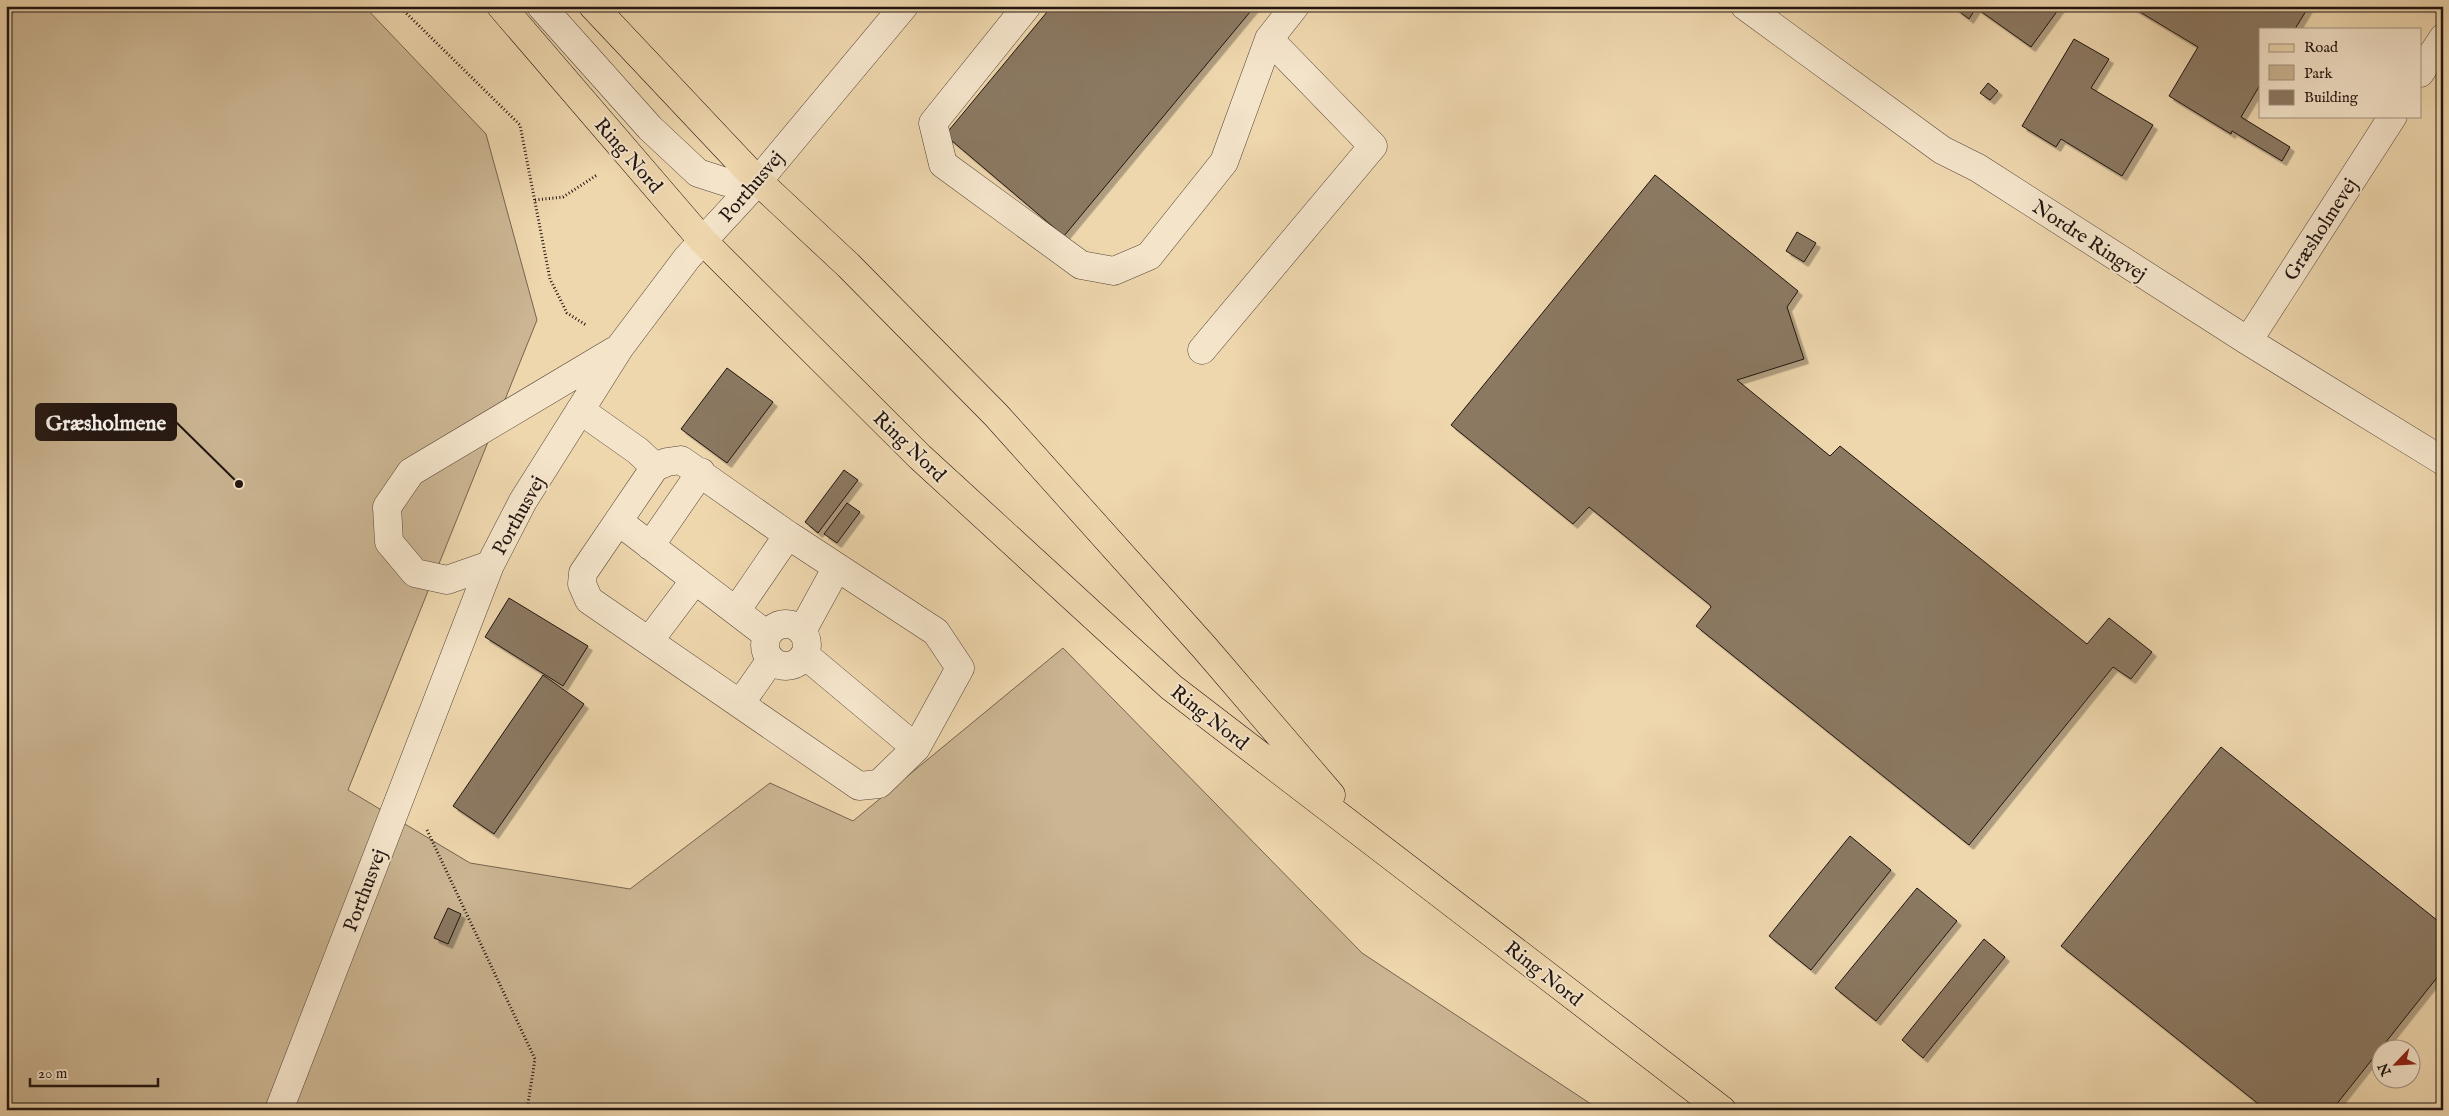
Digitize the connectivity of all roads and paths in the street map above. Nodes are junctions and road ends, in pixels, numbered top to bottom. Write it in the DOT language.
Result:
graph roads {
  1 [pos="399,6"];
  2 [pos="501,6"];
  3 [pos="541,6"];
  4 [pos="593,6"];
  5 [pos="904,6"];
  6 [pos="1027,6"];
  7 [pos="1295,6"];
  8 [pos="1745,6"];
  9 [pos="2443,38"];
  10 [pos="1269,39"];
  11 [pos="2422,70"];
  12 [pos="2392,118"];
  13 [pos="758,181"];
  14 [pos="703,241"];
  15 [pos="2248,341"];
  16 [pos="620,348"];
  17 [pos="1202,350"];
  18 [pos="580,410"];
  19 [pos="2443,461"];
  20 [pos="655,467"];
  21 [pos="701,472"];
  22 [pos="618,521"];
  23 [pos="788,535"];
  24 [pos="650,546"];
  25 [pos="490,565"];
  26 [pos="837,567"];
  27 [pos="695,580"];
  28 [pos="736,611"];
  29 [pos="649,641"];
  30 [pos="804,643"];
  31 [pos="769,648"];
  32 [pos="740,704"];
  33 [pos="916,748"];
  34 [pos="405,784"];
  35 [pos="1366,836"];
  36 [pos="279,1110"];
  37 [pos="527,1110"];
  38 [pos="1722,1110"];
  1 -- 16 [label="path"];
  2 -- 14 [label="main road, Ring Nord"];
  3 -- 13 [label="street"];
  4 -- 13 [label="main road, Ring Nord"];
  5 -- 13 [label="street, Porthusvej"];
  6 -- 10 [label="street"];
  7 -- 10 [label="street"];
  8 -- 15 [label="street, Nordre Ringvej"];
  9 -- 11 [label="street"];
  10 -- 17 [label="street"];
  12 -- 15 [label="street, Græsholmevej"];
  13 -- 14 [label="street, Porthusvej"];
  13 -- 35 [label="main road, Ring Nord"];
  14 -- 16 [label="street, Porthusvej"];
  14 -- 35 [label="main road, Ring Nord"];
  15 -- 19 [label="street, Nordre Ringvej"];
  16 -- 18 [label="street, Porthusvej"];
  16 -- 25 [label="street"];
  18 -- 20 [label="street"];
  18 -- 25 [label="street, Porthusvej"];
  20 -- 21 [label="street"];
  20 -- 22 [label="street"];
  21 -- 23 [label="street"];
  21 -- 24 [label="street"];
  22 -- 24 [label="street"];
  22 -- 29 [label="street"];
  23 -- 26 [label="street"];
  23 -- 28 [label="street"];
  24 -- 27 [label="street"];
  25 -- 34 [label="street, Porthusvej"];
  26 -- 30 [label="street"];
  26 -- 33 [label="street"];
  27 -- 28 [label="street"];
  27 -- 29 [label="street"];
  28 -- 31 [label="street"];
  29 -- 32 [label="street"];
  30 -- 31 [label="street"];
  30 -- 31 [label="street"];
  30 -- 33 [label="street"];
  31 -- 32 [label="street"];
  32 -- 33 [label="street"];
  34 -- 36 [label="street, Porthusvej"];
  34 -- 37 [label="path"];
  35 -- 38 [label="main road, Ring Nord"];
}
